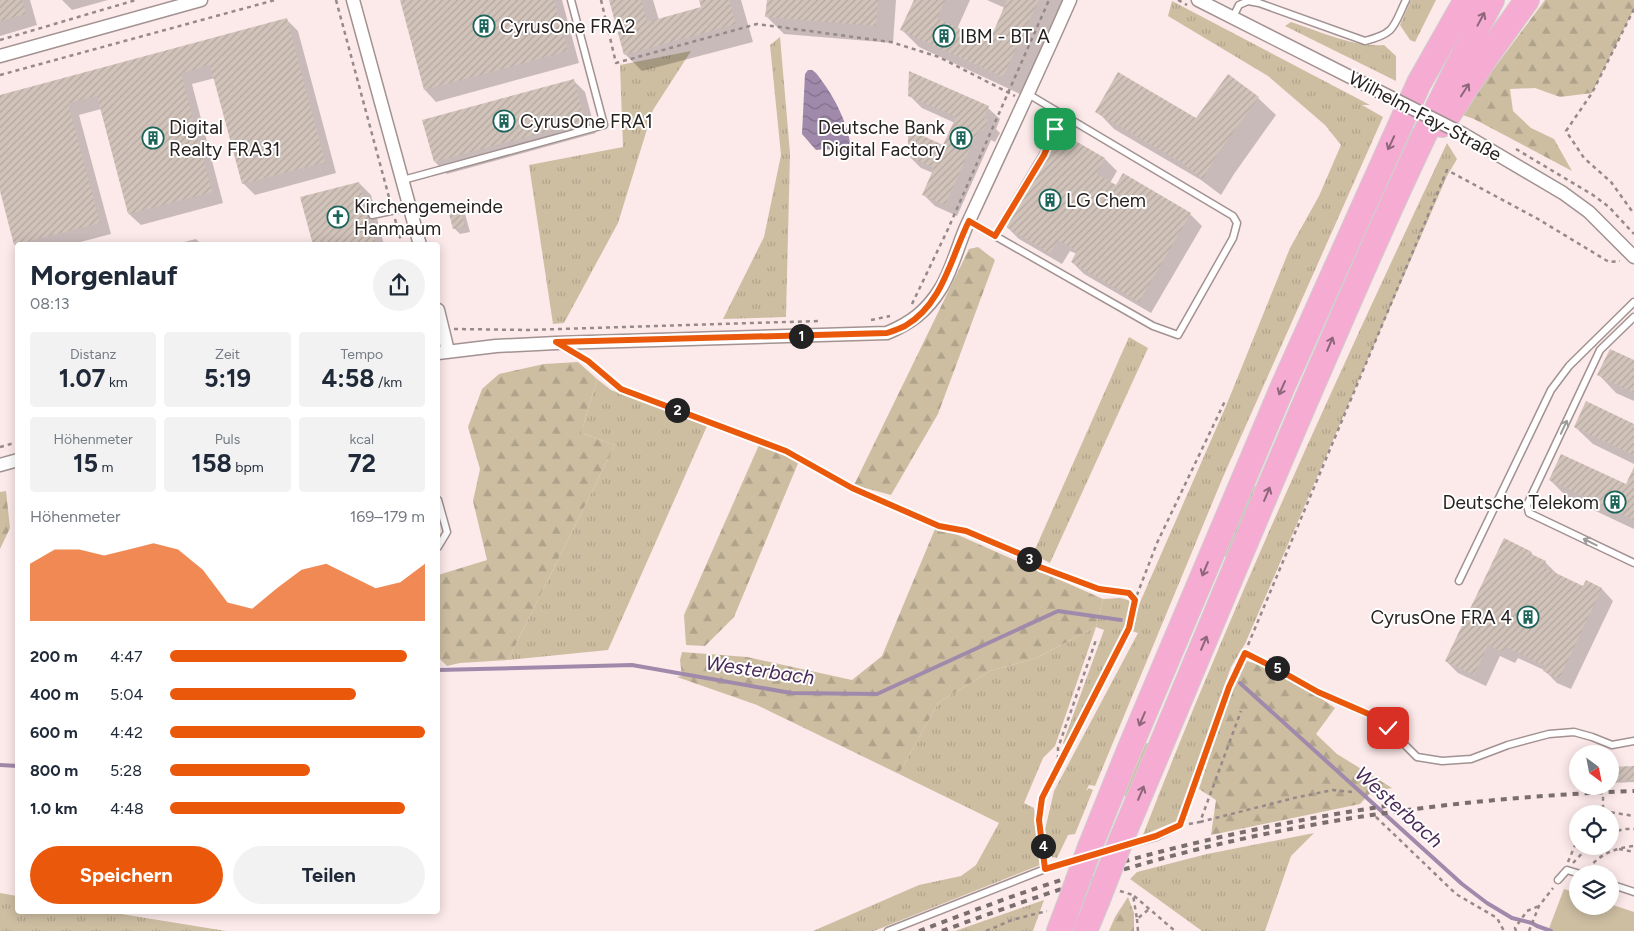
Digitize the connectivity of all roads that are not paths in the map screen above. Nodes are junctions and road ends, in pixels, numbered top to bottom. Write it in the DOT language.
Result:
graph roads {
  1 [pos="353,0"];
  2 [pos="571,0"];
  3 [pos="1070,0"];
  4 [pos="1198,0"];
  5 [pos="1406,0"];
  6 [pos="1454,0"];
  7 [pos="1466,0"];
  8 [pos="1492,0"];
  9 [pos="1527,0"];
  10 [pos="196,1"];
  11 [pos="1233,17"];
  12 [pos="0,56"];
  13 [pos="1419,83"];
  14 [pos="1027,98"];
  15 [pos="1058,112"];
  16 [pos="403,180"];
  17 [pos="410,207"];
  18 [pos="372,215"];
  19 [pos="1384,220"];
  20 [pos="969,221"];
  21 [pos="995,236"];
  22 [pos="419,242"];
  23 [pos="1634,257"];
  24 [pos="1634,302"];
  25 [pos="1634,317"];
  26 [pos="440,318"];
  27 [pos="443,352"];
  28 [pos="15,461"];
  29 [pos="0,465"];
  30 [pos="440,507"];
  31 [pos="440,543"];
  32 [pos="1634,563"];
  33 [pos="1459,581"];
  34 [pos="1634,741"];
  35 [pos="1104,848"];
  36 [pos="1569,871"];
  37 [pos="1558,880"];
  38 [pos="1619,887"];
  39 [pos="1634,892"];
  40 [pos="1063,920"];
  41 [pos="888,931"];
  42 [pos="1085,931"];
  1 -- 16 [label="street"];
  2 -- 16 [label="lane"];
  3 -- 14 [label="street"];
  4 -- 11 [label="street, Wilhelm-Fay-Straße"];
  5 -- 11 [label="lane"];
  6 -- 13 [label="highway"];
  7 -- 13 [label="highway"];
  19 -- 8 [label="highway, one-way"];
  19 -- 9 [label="highway, one-way"];
  10 -- 12 [label="street"];
  11 -- 23 [label="street, Wilhelm-Fay-Straße, bridge"];
  13 -- 35 [label="highway, one-way"];
  14 -- 15 [label="lane"];
  14 -- 20 [label="street"];
  15 -- 21 [label="lane"];
  15 -- 21 [label="lane"];
  16 -- 17 [label="street"];
  17 -- 18 [label="lane"];
  17 -- 22 [label="street"];
  35 -- 19 [label="highway, one-way"];
  20 -- 21 [label="lane"];
  20 -- 27 [label="street"];
  24 -- 33 [label="lane"];
  32 -- 25 [label="lane, one-way"];
  26 -- 27 [label="street"];
  28 -- 29 [label="street"];
  30 -- 31 [label="lane"];
  34 -- 35 [label="lane"];
  35 -- 40 [label="highway, bridge"];
  35 -- 41 [label="lane"];
  35 -- 42 [label="highway, bridge"];
  36 -- 37 [label="lane"];
  38 -- 39 [label="lane"];
}
